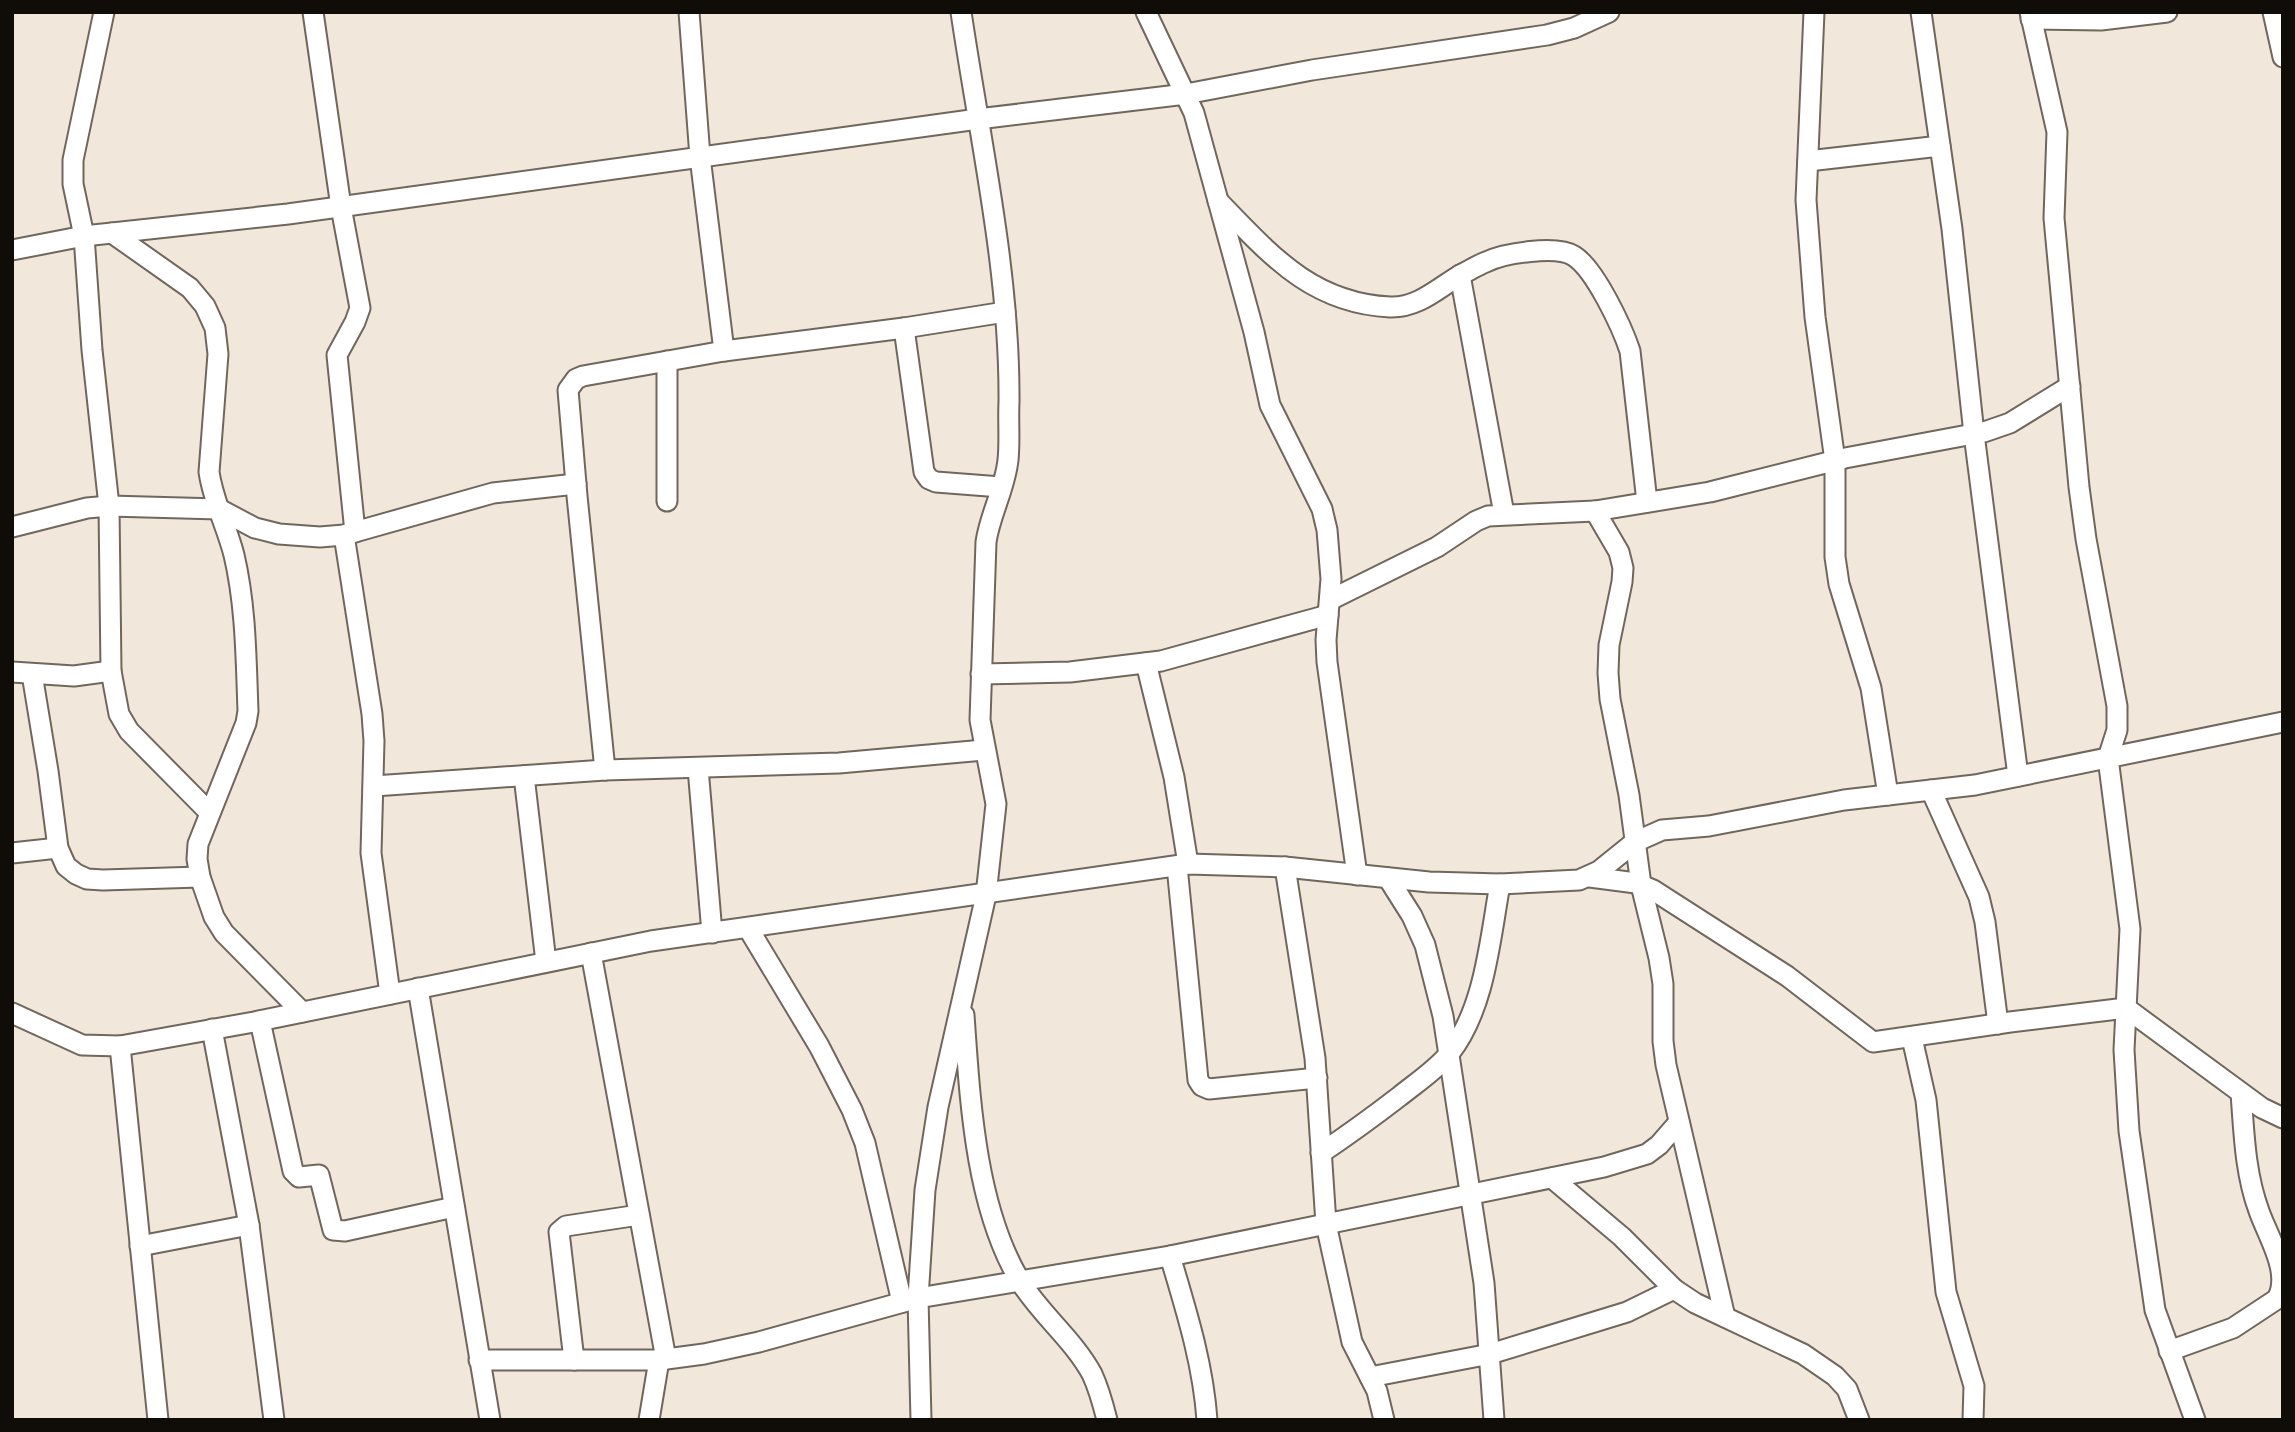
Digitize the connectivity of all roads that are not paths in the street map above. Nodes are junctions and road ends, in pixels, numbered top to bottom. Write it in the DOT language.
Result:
graph roads {
  1 [pos="104,12"];
  2 [pos="313,12"];
  3 [pos="689,12"];
  4 [pos="961,12"];
  5 [pos="1146,12"];
  6 [pos="1609,12"];
  7 [pos="1814,12"];
  8 [pos="1921,12"];
  9 [pos="2167,12"];
  10 [pos="2273,12"];
  11 [pos="2031,16"];
  12 [pos="1573,20"];
  13 [pos="2283,57"];
  14 [pos="1186,94"];
  15 [pos="978,119"];
  16 [pos="1940,146"];
  17 [pos="700,157"];
  18 [pos="1808,161"];
  19 [pos="1217,200"];
  20 [pos="341,206"];
  21 [pos="112,233"];
  22 [pos="84,236"];
  23 [pos="12,250"];
  24 [pos="1460,275"];
  25 [pos="1005,312"];
  26 [pos="904,328"];
  27 [pos="723,351"];
  28 [pos="667,361"];
  29 [pos="2070,386"];
  30 [pos="1974,434"];
  31 [pos="1835,461"];
  32 [pos="576,484"];
  33 [pos="1001,487"];
  34 [pos="667,501"];
  35 [pos="1647,502"];
  36 [pos="109,506"];
  37 [pos="219,509"];
  38 [pos="1594,511"];
  39 [pos="1504,514"];
  40 [pos="12,527"];
  41 [pos="349,533"];
  42 [pos="1329,608"];
  43 [pos="1146,663"];
  44 [pos="111,671"];
  45 [pos="22,673"];
  46 [pos="981,674"];
  47 [pos="2283,722"];
  48 [pos="984,750"];
  49 [pos="2108,758"];
  50 [pos="698,768"];
  51 [pos="605,770"];
  52 [pos="524,776"];
  53 [pos="2018,776"];
  54 [pos="374,786"];
  55 [pos="1931,790"];
  56 [pos="1888,794"];
  57 [pos="209,812"];
  58 [pos="1634,842"];
  59 [pos="58,848"];
  60 [pos="12,853"];
  61 [pos="1183,865"];
  62 [pos="1285,867"];
  63 [pos="1357,875"];
  64 [pos="200,877"];
  65 [pos="1590,877"];
  66 [pos="1388,878"];
  67 [pos="1500,884"];
  68 [pos="1641,885"];
  69 [pos="986,895"];
  70 [pos="748,928"];
  71 [pos="712,933"];
  72 [pos="590,953"];
  73 [pos="546,962"];
  74 [pos="418,988"];
  75 [pos="390,994"];
  76 [pos="962,994"];
  77 [pos="2126,1008"];
  78 [pos="302,1012"];
  79 [pos="12,1013"];
  80 [pos="260,1020"];
  81 [pos="1998,1024"];
  82 [pos="212,1029"];
  83 [pos="1912,1038"];
  84 [pos="120,1046"];
  85 [pos="1449,1054"];
  86 [pos="1317,1078"];
  87 [pos="2241,1093"];
  88 [pos="2283,1118"];
  89 [pos="1679,1122"];
  90 [pos="1321,1153"];
  91 [pos="1552,1178"];
  92 [pos="1471,1195"];
  93 [pos="453,1207"];
  94 [pos="639,1215"];
  95 [pos="1326,1224"];
  96 [pos="249,1225"];
  97 [pos="140,1246"];
  98 [pos="1170,1256"];
  99 [pos="1020,1281"];
  100 [pos="1674,1289"];
  101 [pos="910,1300"];
  102 [pos="1726,1317"];
  103 [pos="2169,1351"];
  104 [pos="1490,1354"];
  105 [pos="479,1360"];
  106 [pos="574,1360"];
  107 [pos="663,1360"];
  108 [pos="1370,1377"];
  109 [pos="158,1420"];
  110 [pos="274,1420"];
  111 [pos="490,1420"];
  112 [pos="649,1420"];
  113 [pos="921,1420"];
  114 [pos="1107,1420"];
  115 [pos="1207,1420"];
  116 [pos="1384,1420"];
  117 [pos="1494,1420"];
  118 [pos="1859,1420"];
  119 [pos="1973,1420"];
  120 [pos="2194,1420"];
  1 -- 22 [label="street"];
  2 -- 20 [label="street"];
  3 -- 17 [label="street"];
  4 -- 15 [label="street"];
  5 -- 14 [label="street"];
  6 -- 12 [label="street"];
  7 -- 18 [label="street"];
  8 -- 16 [label="street"];
  9 -- 11 [label="street"];
  10 -- 13 [label="street"];
  11 -- 29 [label="street"];
  12 -- 14 [label="street"];
  14 -- 15 [label="street"];
  14 -- 19 [label="street"];
  15 -- 17 [label="street"];
  15 -- 25 [label="street"];
  16 -- 18 [label="street"];
  16 -- 30 [label="street"];
  17 -- 20 [label="street"];
  17 -- 27 [label="street"];
  18 -- 31 [label="street"];
  19 -- 24 [label="street"];
  19 -- 42 [label="street"];
  20 -- 21 [label="street"];
  20 -- 41 [label="street"];
  21 -- 22 [label="street"];
  21 -- 37 [label="street"];
  22 -- 23 [label="street"];
  22 -- 36 [label="street"];
  24 -- 35 [label="street"];
  24 -- 39 [label="street"];
  25 -- 26 [label="street"];
  25 -- 33 [label="street"];
  26 -- 27 [label="street"];
  26 -- 33 [label="street"];
  27 -- 28 [label="street"];
  28 -- 32 [label="street"];
  28 -- 34 [label="street"];
  29 -- 30 [label="street"];
  29 -- 49 [label="street"];
  30 -- 31 [label="street"];
  30 -- 53 [label="street"];
  31 -- 35 [label="street"];
  31 -- 56 [label="street"];
  32 -- 41 [label="street"];
  32 -- 51 [label="street"];
  33 -- 46 [label="street"];
  35 -- 38 [label="street"];
  36 -- 37 [label="street"];
  36 -- 40 [label="street"];
  36 -- 44 [label="street"];
  37 -- 41 [label="street"];
  37 -- 57 [label="street"];
  38 -- 39 [label="street"];
  38 -- 58 [label="street"];
  39 -- 42 [label="street"];
  41 -- 54 [label="street"];
  42 -- 43 [label="street"];
  42 -- 63 [label="street"];
  43 -- 46 [label="street"];
  43 -- 61 [label="street"];
  44 -- 45 [label="street"];
  44 -- 57 [label="street"];
  45 -- 59 [label="street"];
  46 -- 48 [label="street"];
  47 -- 49 [label="street"];
  48 -- 50 [label="street"];
  48 -- 69 [label="street"];
  49 -- 53 [label="street"];
  49 -- 77 [label="street"];
  50 -- 51 [label="street"];
  50 -- 71 [label="street"];
  51 -- 52 [label="street"];
  52 -- 54 [label="street"];
  52 -- 73 [label="street"];
  53 -- 55 [label="street"];
  54 -- 75 [label="street"];
  55 -- 56 [label="street"];
  55 -- 81 [label="street"];
  56 -- 58 [label="street"];
  57 -- 64 [label="street"];
  58 -- 65 [label="street"];
  58 -- 68 [label="street"];
  59 -- 60 [label="street"];
  59 -- 64 [label="street"];
  61 -- 62 [label="street"];
  61 -- 69 [label="street"];
  61 -- 86 [label="street"];
  62 -- 63 [label="street"];
  62 -- 86 [label="street"];
  63 -- 66 [label="street"];
  64 -- 78 [label="street"];
  65 -- 67 [label="street"];
  65 -- 68 [label="street"];
  66 -- 67 [label="street"];
  66 -- 85 [label="street"];
  67 -- 85 [label="street"];
  68 -- 83 [label="street"];
  68 -- 89 [label="street"];
  69 -- 70 [label="street"];
  69 -- 76 [label="street"];
  70 -- 71 [label="street"];
  70 -- 101 [label="street"];
  71 -- 72 [label="street"];
  72 -- 73 [label="street"];
  72 -- 94 [label="street"];
  73 -- 74 [label="street"];
  74 -- 75 [label="street"];
  74 -- 93 [label="street"];
  75 -- 78 [label="street"];
  76 -- 99 [label="street"];
  76 -- 101 [label="street"];
  77 -- 81 [label="street"];
  77 -- 87 [label="street"];
  77 -- 103 [label="street"];
  78 -- 80 [label="street"];
  79 -- 84 [label="street"];
  80 -- 82 [label="street"];
  80 -- 93 [label="street"];
  81 -- 83 [label="street"];
  82 -- 84 [label="street"];
  82 -- 96 [label="street"];
  83 -- 119 [label="street"];
  84 -- 97 [label="street"];
  85 -- 90 [label="street"];
  85 -- 92 [label="street"];
  86 -- 90 [label="street"];
  87 -- 88 [label="street"];
  87 -- 103 [label="street"];
  89 -- 91 [label="street"];
  89 -- 102 [label="street"];
  90 -- 95 [label="street"];
  91 -- 92 [label="street"];
  91 -- 100 [label="street"];
  92 -- 95 [label="street"];
  92 -- 104 [label="street"];
  93 -- 105 [label="street"];
  94 -- 106 [label="street"];
  94 -- 107 [label="street"];
  95 -- 98 [label="street"];
  95 -- 108 [label="street"];
  96 -- 97 [label="street"];
  96 -- 110 [label="street"];
  97 -- 109 [label="street"];
  98 -- 99 [label="street"];
  98 -- 115 [label="street"];
  99 -- 101 [label="street"];
  99 -- 114 [label="street"];
  100 -- 102 [label="street"];
  100 -- 104 [label="street"];
  101 -- 107 [label="street"];
  101 -- 113 [label="street"];
  102 -- 118 [label="street"];
  103 -- 120 [label="street"];
  104 -- 108 [label="street"];
  104 -- 117 [label="street"];
  105 -- 106 [label="street"];
  105 -- 111 [label="street"];
  106 -- 107 [label="street"];
  107 -- 112 [label="street"];
  108 -- 116 [label="street"];
}
